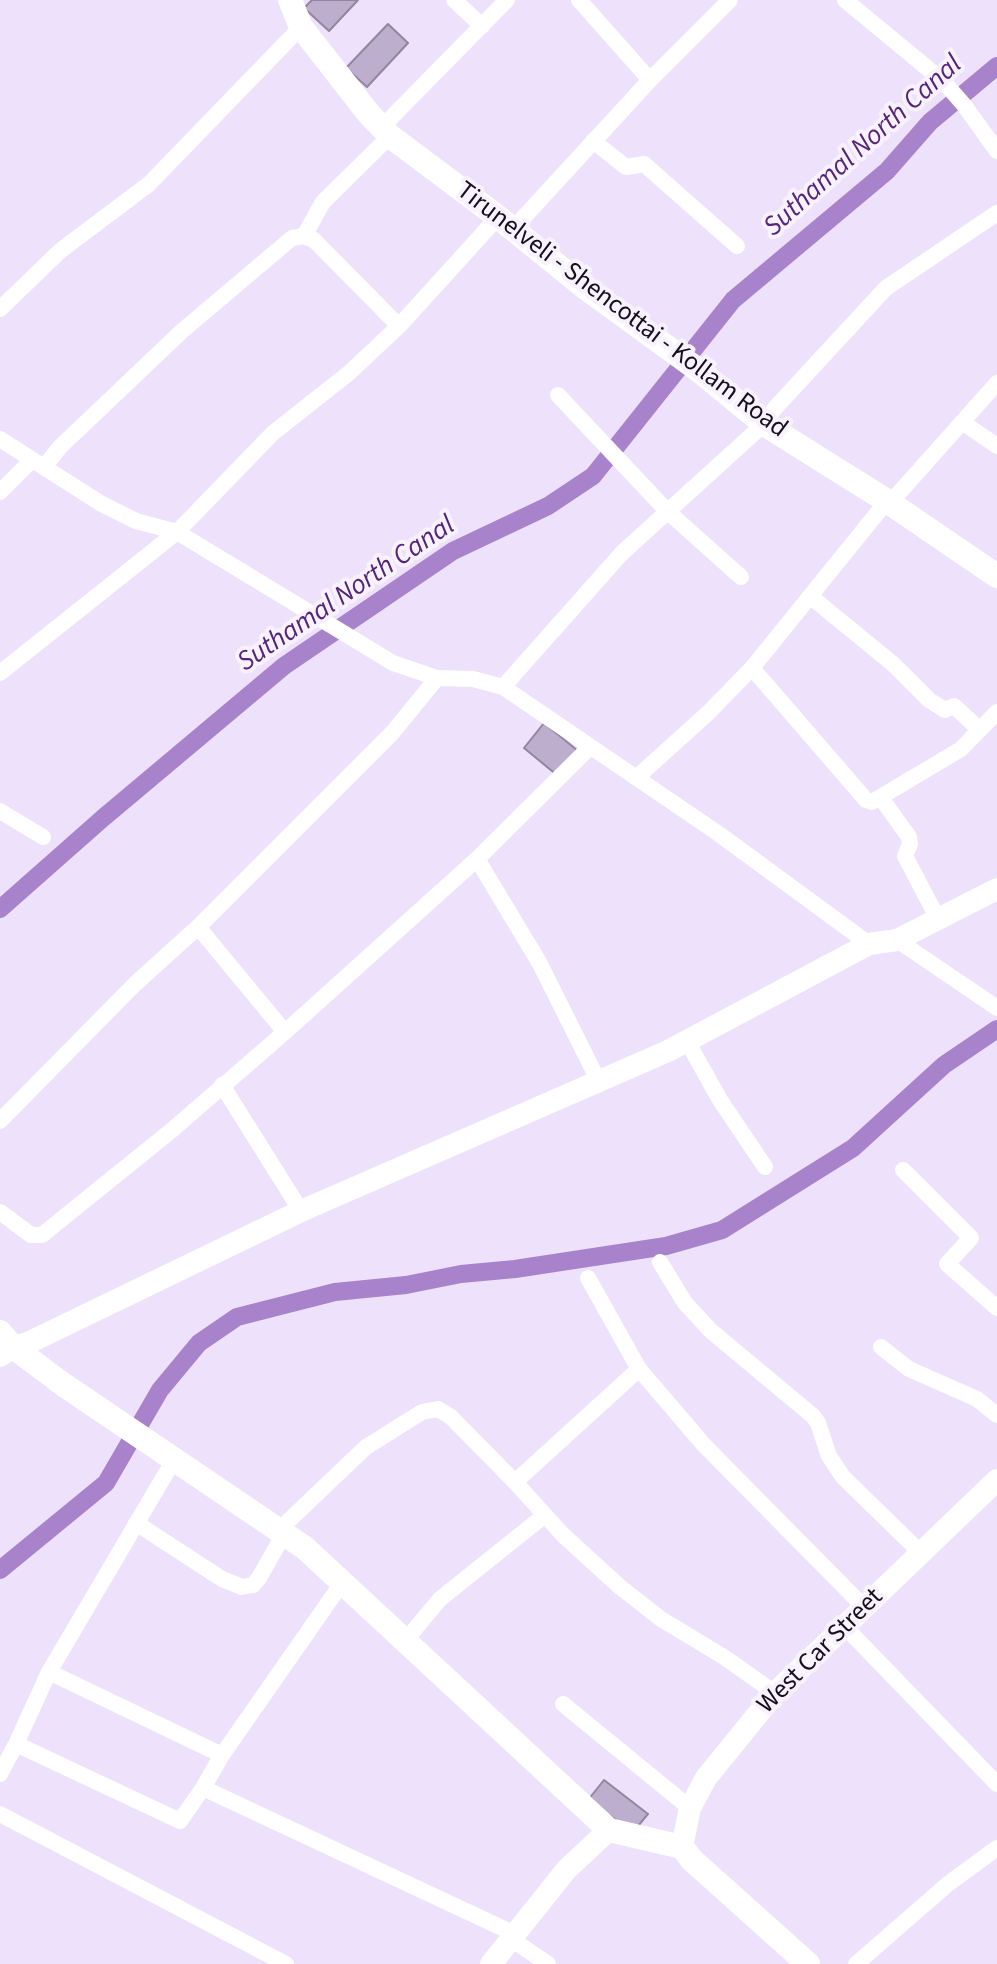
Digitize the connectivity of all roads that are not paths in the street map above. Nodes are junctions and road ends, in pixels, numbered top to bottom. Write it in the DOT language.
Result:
graph roads {
  1 [pos="290,0"];
  2 [pos="454,0"];
  3 [pos="507,0"];
  4 [pos="579,0"];
  5 [pos="730,0"];
  6 [pos="845,0"];
  7 [pos="482,26"];
  8 [pos="301,27"];
  9 [pos="650,80"];
  10 [pos="386,131"];
  11 [pos="593,141"];
  12 [pos="997,151"];
  13 [pos="997,213"];
  14 [pos="506,223"];
  15 [pos="304,236"];
  16 [pos="737,246"];
  17 [pos="0,309"];
  18 [pos="399,326"];
  19 [pos="997,383"];
  20 [pos="558,395"];
  21 [pos="962,422"];
  22 [pos="764,424"];
  23 [pos="0,439"];
  24 [pos="997,446"];
  25 [pos="38,464"];
  26 [pos="0,492"];
  27 [pos="889,502"];
  28 [pos="667,511"];
  29 [pos="177,532"];
  30 [pos="997,576"];
  31 [pos="741,577"];
  32 [pos="810,596"];
  33 [pos="752,668"];
  34 [pos="0,673"];
  35 [pos="437,678"];
  36 [pos="503,687"];
  37 [pos="997,712"];
  38 [pos="980,730"];
  39 [pos="589,748"];
  40 [pos="636,778"];
  41 [pos="881,798"];
  42 [pos="0,811"];
  43 [pos="43,837"];
  44 [pos="477,859"];
  45 [pos="997,889"];
  46 [pos="938,919"];
  47 [pos="198,927"];
  48 [pos="897,940"];
  49 [pos="869,944"];
  50 [pos="997,1008"];
  51 [pos="285,1032"];
  52 [pos="687,1041"];
  53 [pos="598,1080"];
  54 [pos="222,1085"];
  55 [pos="0,1121"];
  56 [pos="765,1167"];
  57 [pos="903,1170"];
  58 [pos="301,1211"];
  59 [pos="0,1212"];
  60 [pos="660,1262"];
  61 [pos="588,1278"];
  62 [pos="997,1308"];
  63 [pos="4,1345"];
  64 [pos="881,1347"];
  65 [pos="639,1369"];
  66 [pos="997,1415"];
  67 [pos="175,1458"];
  68 [pos="997,1480"];
  69 [pos="515,1482"];
  70 [pos="545,1515"];
  71 [pos="136,1523"];
  72 [pos="282,1532"];
  73 [pos="920,1552"];
  74 [pos="342,1583"];
  75 [pos="865,1608"];
  76 [pos="845,1627"];
  77 [pos="405,1641"];
  78 [pos="49,1672"];
  79 [pos="775,1693"];
  80 [pos="563,1704"];
  81 [pos="16,1744"];
  82 [pos="222,1755"];
  83 [pos="0,1774"];
  84 [pos="997,1784"];
  85 [pos="203,1788"];
  86 [pos="690,1808"];
  87 [pos="0,1814"];
  88 [pos="609,1830"];
  89 [pos="682,1847"];
  90 [pos="997,1848"];
  91 [pos="513,1937"];
  92 [pos="286,1964"];
  93 [pos="491,1964"];
  94 [pos="548,1964"];
  95 [pos="808,1964"];
  96 [pos="856,1964"];
  1 -- 8 [label="main road, Tirunelveli - Shencottai - Kollam Road"];
  2 -- 7 [label="street"];
  3 -- 7 [label="street"];
  4 -- 9 [label="street"];
  5 -- 9 [label="street"];
  6 -- 12 [label="street"];
  7 -- 10 [label="street"];
  8 -- 10 [label="main road, Tirunelveli - Shencottai - Kollam Road"];
  8 -- 17 [label="street"];
  9 -- 11 [label="street"];
  10 -- 14 [label="main road, Tirunelveli - Shencottai - Kollam Road"];
  10 -- 15 [label="street"];
  11 -- 14 [label="street"];
  11 -- 16 [label="street"];
  13 -- 22 [label="street"];
  14 -- 18 [label="street"];
  14 -- 22 [label="main road, Tirunelveli - Shencottai - Kollam Road"];
  15 -- 18 [label="street"];
  15 -- 25 [label="street"];
  18 -- 29 [label="street"];
  19 -- 21 [label="street"];
  20 -- 28 [label="street"];
  21 -- 24 [label="street"];
  21 -- 27 [label="street"];
  22 -- 27 [label="main road, Tirunelveli - Shencottai - Kollam Road"];
  22 -- 28 [label="street"];
  23 -- 25 [label="street"];
  25 -- 26 [label="street"];
  25 -- 29 [label="street"];
  27 -- 30 [label="main road, Tirunelveli - Shencottai - Kollam Road"];
  27 -- 32 [label="street"];
  28 -- 31 [label="street"];
  28 -- 36 [label="street"];
  29 -- 34 [label="street"];
  29 -- 35 [label="street"];
  32 -- 33 [label="street"];
  32 -- 38 [label="street"];
  33 -- 40 [label="street"];
  33 -- 41 [label="street"];
  35 -- 36 [label="street"];
  35 -- 47 [label="street"];
  36 -- 39 [label="street"];
  37 -- 38 [label="street"];
  38 -- 41 [label="street"];
  39 -- 40 [label="street"];
  39 -- 44 [label="street"];
  40 -- 49 [label="street"];
  41 -- 46 [label="street"];
  42 -- 43 [label="street"];
  44 -- 51 [label="street"];
  44 -- 53 [label="street"];
  45 -- 46 [label="street"];
  46 -- 48 [label="street"];
  47 -- 51 [label="street"];
  47 -- 55 [label="street"];
  48 -- 49 [label="street"];
  48 -- 50 [label="street"];
  49 -- 52 [label="street"];
  51 -- 54 [label="street"];
  52 -- 53 [label="street"];
  52 -- 56 [label="street"];
  53 -- 58 [label="street"];
  54 -- 58 [label="street"];
  54 -- 59 [label="street"];
  57 -- 62 [label="street"];
  58 -- 63 [label="street"];
  60 -- 73 [label="street"];
  61 -- 65 [label="street"];
  63 -- 67 [label="main road"];
  64 -- 66 [label="street"];
  65 -- 69 [label="street"];
  65 -- 75 [label="street"];
  67 -- 71 [label="street"];
  67 -- 72 [label="main road"];
  68 -- 73 [label="street, West Car Street"];
  69 -- 70 [label="street"];
  69 -- 72 [label="street"];
  70 -- 77 [label="street"];
  70 -- 79 [label="street"];
  71 -- 72 [label="street"];
  71 -- 78 [label="street"];
  72 -- 74 [label="main road"];
  73 -- 75 [label="street, West Car Street"];
  74 -- 77 [label="main road"];
  74 -- 82 [label="street"];
  75 -- 76 [label="street, West Car Street"];
  76 -- 79 [label="street, West Car Street"];
  76 -- 84 [label="street"];
  77 -- 88 [label="main road"];
  78 -- 81 [label="street"];
  78 -- 82 [label="street"];
  79 -- 86 [label="street, West Car Street"];
  80 -- 86 [label="street"];
  81 -- 83 [label="street"];
  81 -- 85 [label="street"];
  82 -- 85 [label="street"];
  85 -- 91 [label="street"];
  86 -- 89 [label="street, West Car Street"];
  87 -- 92 [label="street"];
  88 -- 89 [label="main road"];
  88 -- 91 [label="street"];
  89 -- 95 [label="main road"];
  90 -- 96 [label="street"];
  91 -- 93 [label="street"];
  91 -- 94 [label="street"];
}
